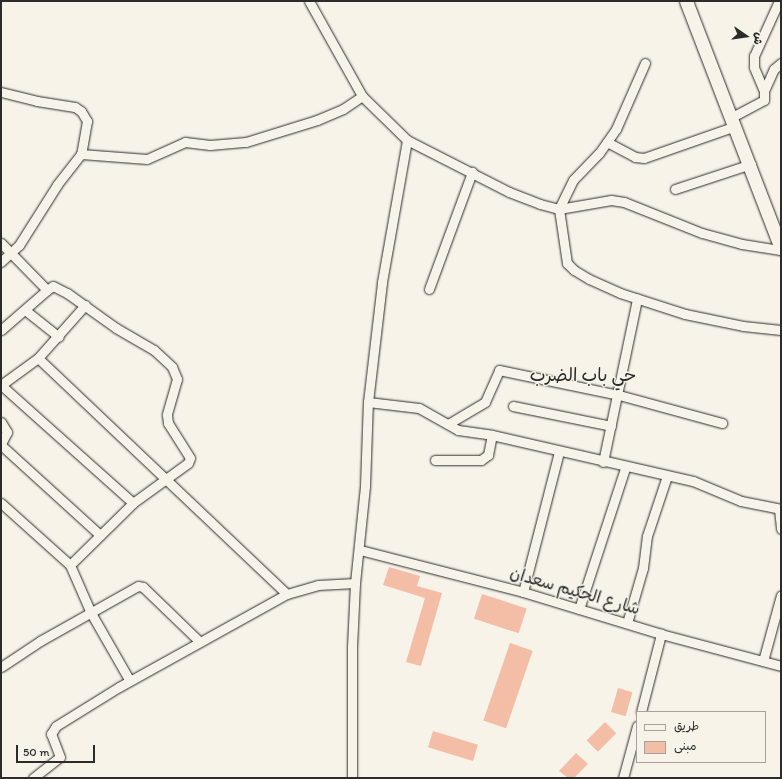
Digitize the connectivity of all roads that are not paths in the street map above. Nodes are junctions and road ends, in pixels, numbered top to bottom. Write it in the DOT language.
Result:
graph roads {
  1 [pos="309,1"];
  2 [pos="686,1"];
  3 [pos="779,1"];
  4 [pos="645,63"];
  5 [pos="781,63"];
  6 [pos="764,90"];
  7 [pos="1,92"];
  8 [pos="362,96"];
  9 [pos="734,122"];
  10 [pos="407,140"];
  11 [pos="607,142"];
  12 [pos="81,154"];
  13 [pos="751,164"];
  14 [pos="472,172"];
  15 [pos="675,189"];
  16 [pos="559,209"];
  17 [pos="1,243"];
  18 [pos="781,249"];
  19 [pos="13,253"];
  20 [pos="1,262"];
  21 [pos="429,289"];
  22 [pos="46,290"];
  23 [pos="637,299"];
  24 [pos="85,305"];
  25 [pos="25,310"];
  26 [pos="1,330"];
  27 [pos="781,330"];
  28 [pos="58,337"];
  29 [pos="38,358"];
  30 [pos="1,385"];
  31 [pos="619,395"];
  32 [pos="368,402"];
  33 [pos="513,406"];
  34 [pos="1,422"];
  35 [pos="722,423"];
  36 [pos="448,424"];
  37 [pos="611,426"];
  38 [pos="492,435"];
  39 [pos="1,445"];
  40 [pos="559,452"];
  41 [pos="435,460"];
  42 [pos="602,462"];
  43 [pos="625,468"];
  44 [pos="667,476"];
  45 [pos="164,480"];
  46 [pos="1,503"];
  47 [pos="133,503"];
  48 [pos="780,509"];
  49 [pos="781,529"];
  50 [pos="100,536"];
  51 [pos="360,550"];
  52 [pos="70,565"];
  53 [pos="355,582"];
  54 [pos="523,592"];
  55 [pos="287,594"];
  56 [pos="781,595"];
  57 [pos="579,609"];
  58 [pos="91,614"];
  59 [pos="627,623"];
  60 [pos="661,634"];
  61 [pos="200,642"];
  62 [pos="763,661"];
  63 [pos="781,666"];
  64 [pos="1,667"];
  65 [pos="130,681"];
  66 [pos="641,711"];
  67 [pos="636,730"];
  68 [pos="33,778"];
  69 [pos="352,778"];
  70 [pos="623,778"];
  1 -- 8 [label="street"];
  2 -- 9 [label="main road"];
  3 -- 6 [label="street"];
  4 -- 11 [label="street"];
  5 -- 6 [label="street"];
  6 -- 9 [label="street"];
  7 -- 12 [label="street"];
  8 -- 10 [label="street"];
  8 -- 12 [label="street"];
  9 -- 11 [label="street"];
  9 -- 13 [label="main road"];
  10 -- 14 [label="street"];
  10 -- 32 [label="street"];
  11 -- 16 [label="street"];
  12 -- 19 [label="street"];
  13 -- 15 [label="street"];
  13 -- 18 [label="main road"];
  14 -- 16 [label="street"];
  14 -- 21 [label="street"];
  16 -- 18 [label="street"];
  16 -- 23 [label="street"];
  17 -- 19 [label="street"];
  19 -- 20 [label="street"];
  19 -- 22 [label="street"];
  22 -- 24 [label="street"];
  22 -- 25 [label="street"];
  23 -- 27 [label="street"];
  23 -- 31 [label="street"];
  24 -- 28 [label="street"];
  24 -- 45 [label="street"];
  25 -- 26 [label="street"];
  25 -- 28 [label="street"];
  28 -- 29 [label="street"];
  29 -- 30 [label="street"];
  29 -- 45 [label="street"];
  30 -- 47 [label="street"];
  31 -- 35 [label="street"];
  31 -- 36 [label="street"];
  31 -- 37 [label="street"];
  32 -- 36 [label="street"];
  32 -- 51 [label="street"];
  33 -- 37 [label="street"];
  34 -- 39 [label="street"];
  36 -- 38 [label="street"];
  37 -- 42 [label="street"];
  38 -- 40 [label="street"];
  38 -- 41 [label="street"];
  39 -- 50 [label="street"];
  40 -- 42 [label="street"];
  40 -- 54 [label="street"];
  42 -- 43 [label="street"];
  43 -- 44 [label="street"];
  43 -- 57 [label="street"];
  44 -- 48 [label="street"];
  44 -- 59 [label="street"];
  45 -- 47 [label="street"];
  45 -- 55 [label="street"];
  46 -- 52 [label="street"];
  47 -- 50 [label="street"];
  48 -- 49 [label="street"];
  50 -- 52 [label="street"];
  51 -- 53 [label="street"];
  51 -- 54 [label="street, شارع الحكيم سعدان"];
  52 -- 58 [label="street"];
  53 -- 55 [label="street"];
  53 -- 69 [label="street"];
  54 -- 57 [label="street, شارع الحكيم سعدان"];
  55 -- 61 [label="street"];
  56 -- 62 [label="street"];
  57 -- 59 [label="street, شارع الحكيم سعدان"];
  58 -- 61 [label="street"];
  58 -- 64 [label="street"];
  58 -- 65 [label="street"];
  59 -- 60 [label="street, شارع الحكيم سعدان"];
  60 -- 62 [label="street, شارع الحكيم سعدان"];
  60 -- 66 [label="street"];
  61 -- 65 [label="street"];
  62 -- 63 [label="street, شارع الحكيم سعدان"];
  65 -- 68 [label="street"];
  67 -- 70 [label="street"];
}
